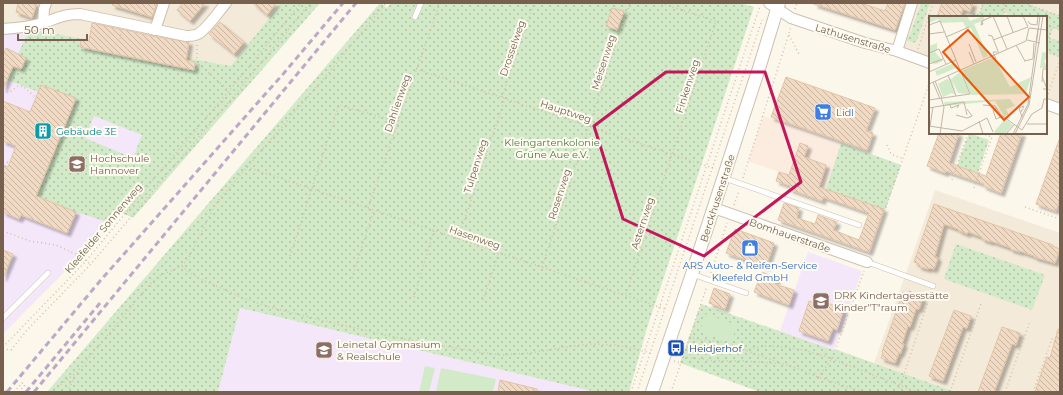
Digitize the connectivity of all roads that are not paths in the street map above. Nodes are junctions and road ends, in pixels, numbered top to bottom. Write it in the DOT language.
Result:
graph roads {
  1 [pos="46,3"];
  2 [pos="164,3"];
  3 [pos="226,3"];
  4 [pos="421,3"];
  5 [pos="912,3"];
  6 [pos="775,5"];
  7 [pos="415,17"];
  8 [pos="43,23"];
  9 [pos="3,29"];
  10 [pos="156,30"];
  11 [pos="897,51"];
  12 [pos="929,63"];
  13 [pos="1047,104"];
  14 [pos="1060,109"];
  15 [pos="724,178"];
  16 [pos="714,208"];
  17 [pos="859,225"];
  18 [pos="867,262"];
  19 [pos="48,273"];
  20 [pos="692,274"];
  21 [pos="933,286"];
  22 [pos="746,293"];
  23 [pos="3,318"];
  24 [pos="652,392"];
  1 -- 8 [label="street"];
  2 -- 10 [label="street"];
  3 -- 10 [label="street"];
  4 -- 7 [label="lane"];
  5 -- 11 [label="street"];
  6 -- 11 [label="street, Lathusenstraße"];
  6 -- 15 [label="street, Berckhusenstraße"];
  8 -- 9 [label="street"];
  8 -- 10 [label="street"];
  11 -- 12 [label="street, Lathusenstraße"];
  13 -- 14 [label="street"];
  15 -- 16 [label="street, Berckhusenstraße"];
  15 -- 17 [label="lane"];
  16 -- 18 [label="street, Bomhauerstraße"];
  16 -- 20 [label="street, Berckhusenstraße"];
  18 -- 21 [label="lane"];
  19 -- 23 [label="lane"];
  20 -- 22 [label="lane"];
  20 -- 24 [label="street, Berckhusenstraße"];
}
